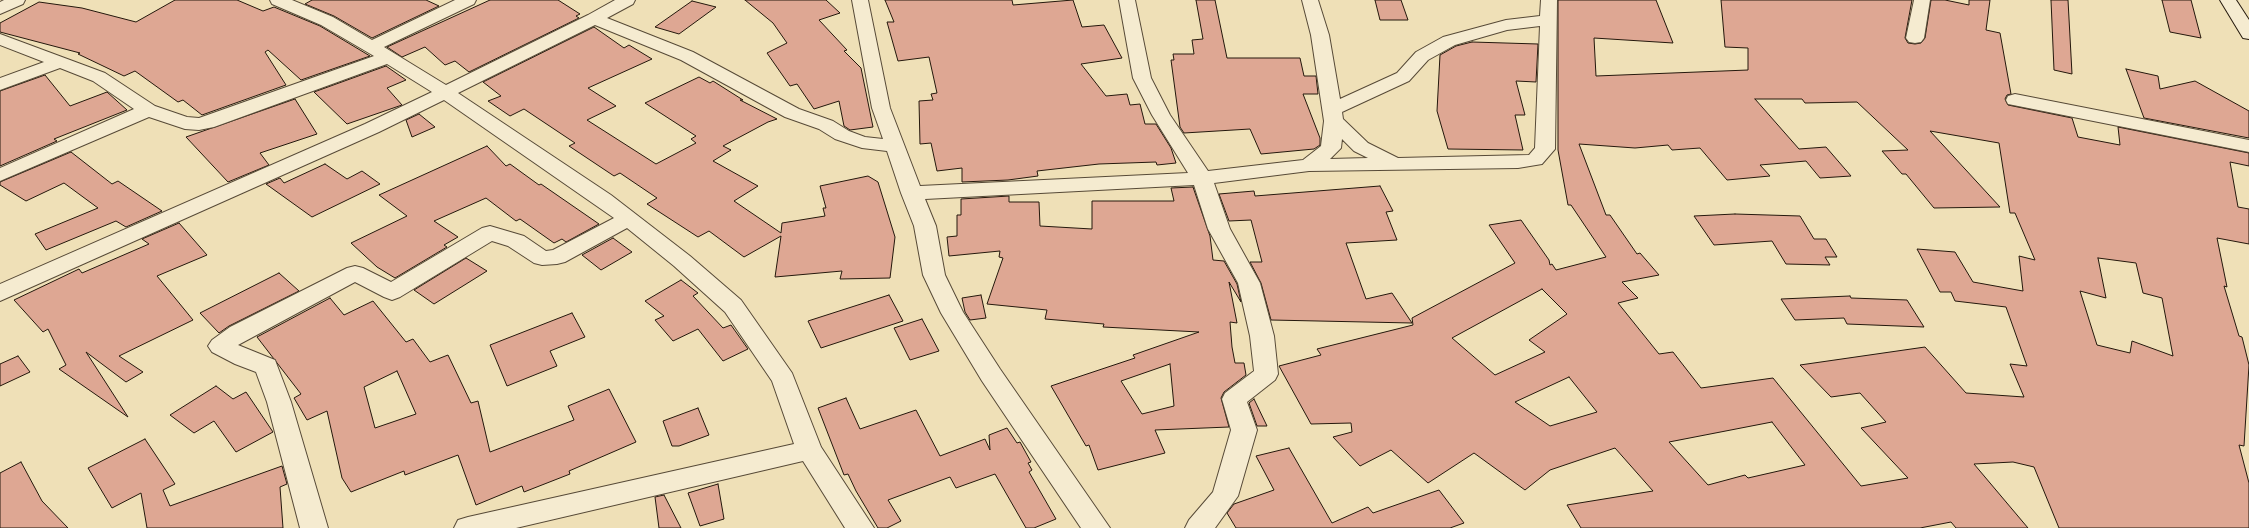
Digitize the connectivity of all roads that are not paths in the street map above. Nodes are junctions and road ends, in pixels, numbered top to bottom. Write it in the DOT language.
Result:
graph roads {
  1 [pos="18,0"];
  2 [pos="278,0"];
  3 [pos="468,0"];
  4 [pos="627,0"];
  5 [pos="860,0"];
  6 [pos="1127,0"];
  7 [pos="1310,0"];
  8 [pos="1549,0"];
  9 [pos="1922,0"];
  10 [pos="2228,0"];
  11 [pos="0,9"];
  12 [pos="594,19"];
  13 [pos="1548,20"];
  14 [pos="2249,34"];
  15 [pos="1915,38"];
  16 [pos="0,39"];
  17 [pos="380,52"];
  18 [pos="61,62"];
  19 [pos="0,84"];
  20 [pos="446,93"];
  21 [pos="2014,100"];
  22 [pos="148,110"];
  23 [pos="1333,115"];
  24 [pos="894,146"];
  25 [pos="2249,146"];
  26 [pos="1395,163"];
  27 [pos="1309,165"];
  28 [pos="0,175"];
  29 [pos="1202,178"];
  30 [pos="911,193"];
  31 [pos="628,219"];
  32 [pos="0,293"];
  33 [pos="809,450"];
  34 [pos="314,528"];
  35 [pos="468,528"];
  36 [pos="860,528"];
  37 [pos="1096,528"];
  38 [pos="1199,528"];
  1 -- 11 [label="street"];
  2 -- 17 [label="street"];
  3 -- 17 [label="street"];
  4 -- 12 [label="street"];
  5 -- 24 [label="street"];
  6 -- 29 [label="street"];
  7 -- 23 [label="street"];
  8 -- 13 [label="street"];
  9 -- 15 [label="street"];
  10 -- 14 [label="street"];
  12 -- 20 [label="street"];
  12 -- 24 [label="street"];
  13 -- 23 [label="street"];
  13 -- 26 [label="street"];
  16 -- 18 [label="street"];
  17 -- 20 [label="street"];
  17 -- 22 [label="street"];
  18 -- 19 [label="street"];
  18 -- 22 [label="street"];
  20 -- 31 [label="street"];
  20 -- 32 [label="street"];
  21 -- 25 [label="street"];
  22 -- 28 [label="street"];
  23 -- 26 [label="street"];
  23 -- 27 [label="street"];
  24 -- 30 [label="street"];
  26 -- 27 [label="street"];
  27 -- 29 [label="street"];
  29 -- 30 [label="street"];
  29 -- 38 [label="street"];
  30 -- 37 [label="street"];
  31 -- 33 [label="street"];
  31 -- 34 [label="street"];
  33 -- 35 [label="street"];
  33 -- 36 [label="street"];
}
